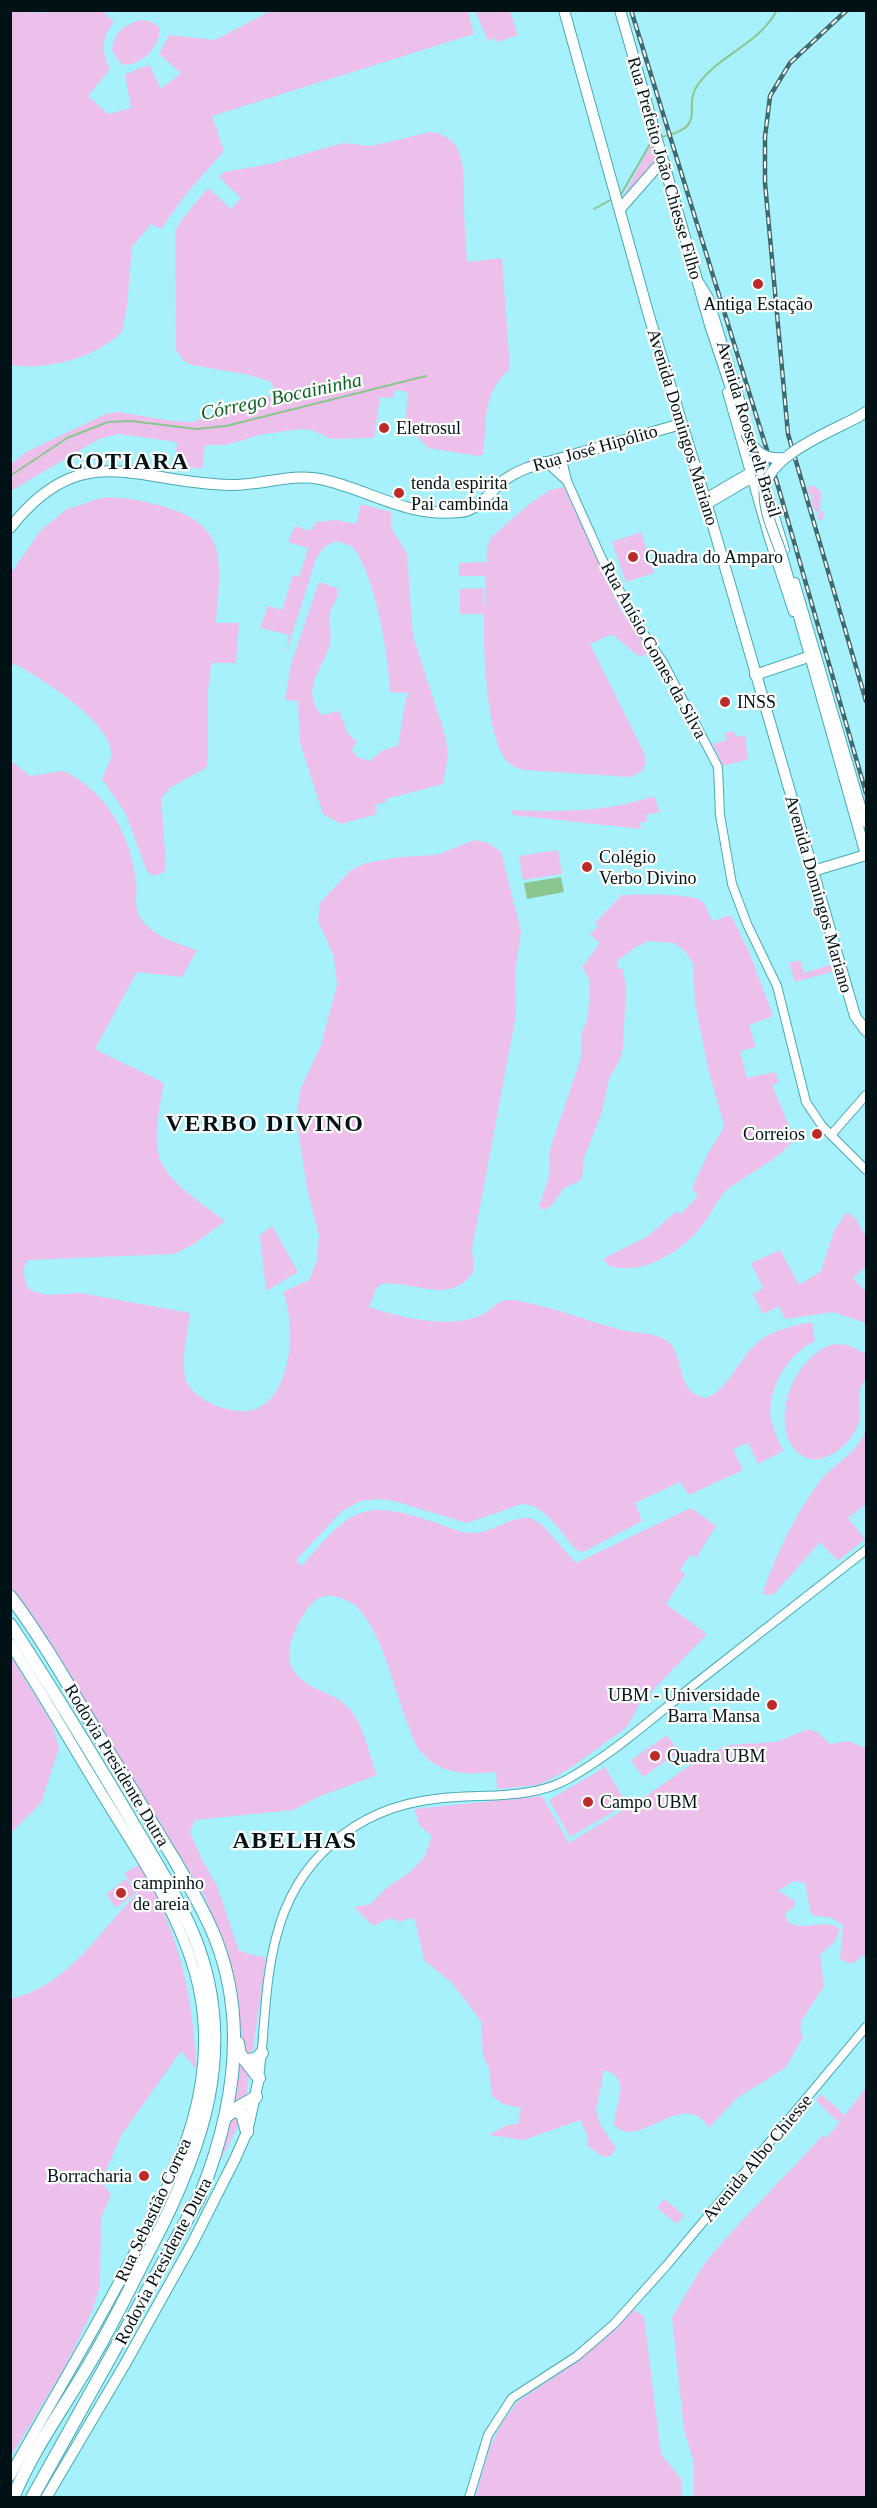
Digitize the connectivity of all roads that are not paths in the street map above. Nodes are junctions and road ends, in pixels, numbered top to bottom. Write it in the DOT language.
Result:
graph roads {
  1 [pos="564,10"];
  2 [pos="620,10"];
  3 [pos="665,164"];
  4 [pos="619,206"];
  5 [pos="697,280"];
  6 [pos="710,325"];
  7 [pos="862,415"];
  8 [pos="681,424"];
  9 [pos="567,455"];
  10 [pos="784,458"];
  11 [pos="545,461"];
  12 [pos="750,476"];
  13 [pos="567,481"];
  14 [pos="706,501"];
  15 [pos="10,528"];
  16 [pos="804,640"];
  17 [pos="808,655"];
  18 [pos="754,672"];
  19 [pos="867,823"];
  20 [pos="867,855"];
  21 [pos="813,871"];
  22 [pos="867,1031"];
  23 [pos="867,1095"];
  24 [pos="831,1135"];
  25 [pos="867,1170"];
  26 [pos="867,1550"];
  27 [pos="10,1596"];
  28 [pos="10,1624"];
  29 [pos="10,1644"];
  30 [pos="175,1861"];
  31 [pos="867,2027"];
  32 [pos="262,2053"];
  33 [pos="247,2060"];
  34 [pos="259,2078"];
  35 [pos="256,2097"];
  36 [pos="230,2113"];
  37 [pos="248,2132"];
  38 [pos="10,2476"];
  39 [pos="13,2498"];
  40 [pos="32,2498"];
  41 [pos="46,2498"];
  42 [pos="469,2498"];
  1 -- 4 [label="main road, Avenida Domingos Mariano"];
  2 -- 3 [label="main road, Rua Prefeito João Chiesse Filho"];
  3 -- 4 [label="main road"];
  3 -- 5 [label="main road, Rua Prefeito João Chiesse Filho"];
  4 -- 8 [label="main road, Avenida Domingos Mariano"];
  5 -- 6 [label="main road, Rua Prefeito João Chiesse Filho"];
  5 -- 19 [label="street, Avenida Roosevelt Brasil"];
  6 -- 10 [label="main road, Rua Prefeito João Chiesse Filho, bridge"];
  6 -- 12 [label="street, Rua Prefeito João Chiesse Filho"];
  7 -- 10 [label="main road, bridge"];
  8 -- 9 [label="main road, Rua José Hipólito"];
  8 -- 14 [label="main road, Avenida Domingos Mariano"];
  9 -- 11 [label="main road, Rua José Hipólito"];
  9 -- 13 [label="street, Rua Anísio Gomes da Silva"];
  10 -- 16 [label="main road, bridge"];
  11 -- 13 [label="street"];
  11 -- 15 [label="main road, Rua José Hipólito"];
  12 -- 14 [label="street"];
  12 -- 16 [label="street, Rua Prefeito João Chiesse Filho"];
  13 -- 24 [label="street, Rua Anísio Gomes da Silva"];
  14 -- 18 [label="main road, Avenida Domingos Mariano"];
  16 -- 17 [label="main road"];
  17 -- 18 [label="main road"];
  17 -- 20 [label="main road"];
  18 -- 21 [label="main road, Avenida Domingos Mariano"];
  20 -- 21 [label="main road"];
  21 -- 22 [label="main road, Avenida Domingos Mariano"];
  23 -- 24 [label="street"];
  24 -- 25 [label="street, Rua Anísio Gomes da Silva"];
  26 -- 32 [label="street"];
  27 -- 30 [label="highway, Rodovia Presidente Dutra"];
  28 -- 39 [label="highway, Rodovia Presidente Dutra"];
  29 -- 38 [label="main road, Rua Sebastião Correa"];
  30 -- 33 [label="highway"];
  30 -- 36 [label="highway, Rodovia Presidente Dutra"];
  31 -- 42 [label="street, Avenida Albo Chiesse"];
  32 -- 33 [label="highway"];
  32 -- 34 [label="street"];
  33 -- 34 [label="highway"];
  34 -- 35 [label="main road"];
  35 -- 36 [label="highway"];
  35 -- 37 [label="main road"];
  36 -- 37 [label="highway"];
  36 -- 40 [label="highway, Rodovia Presidente Dutra"];
  37 -- 41 [label="main road"];
}
